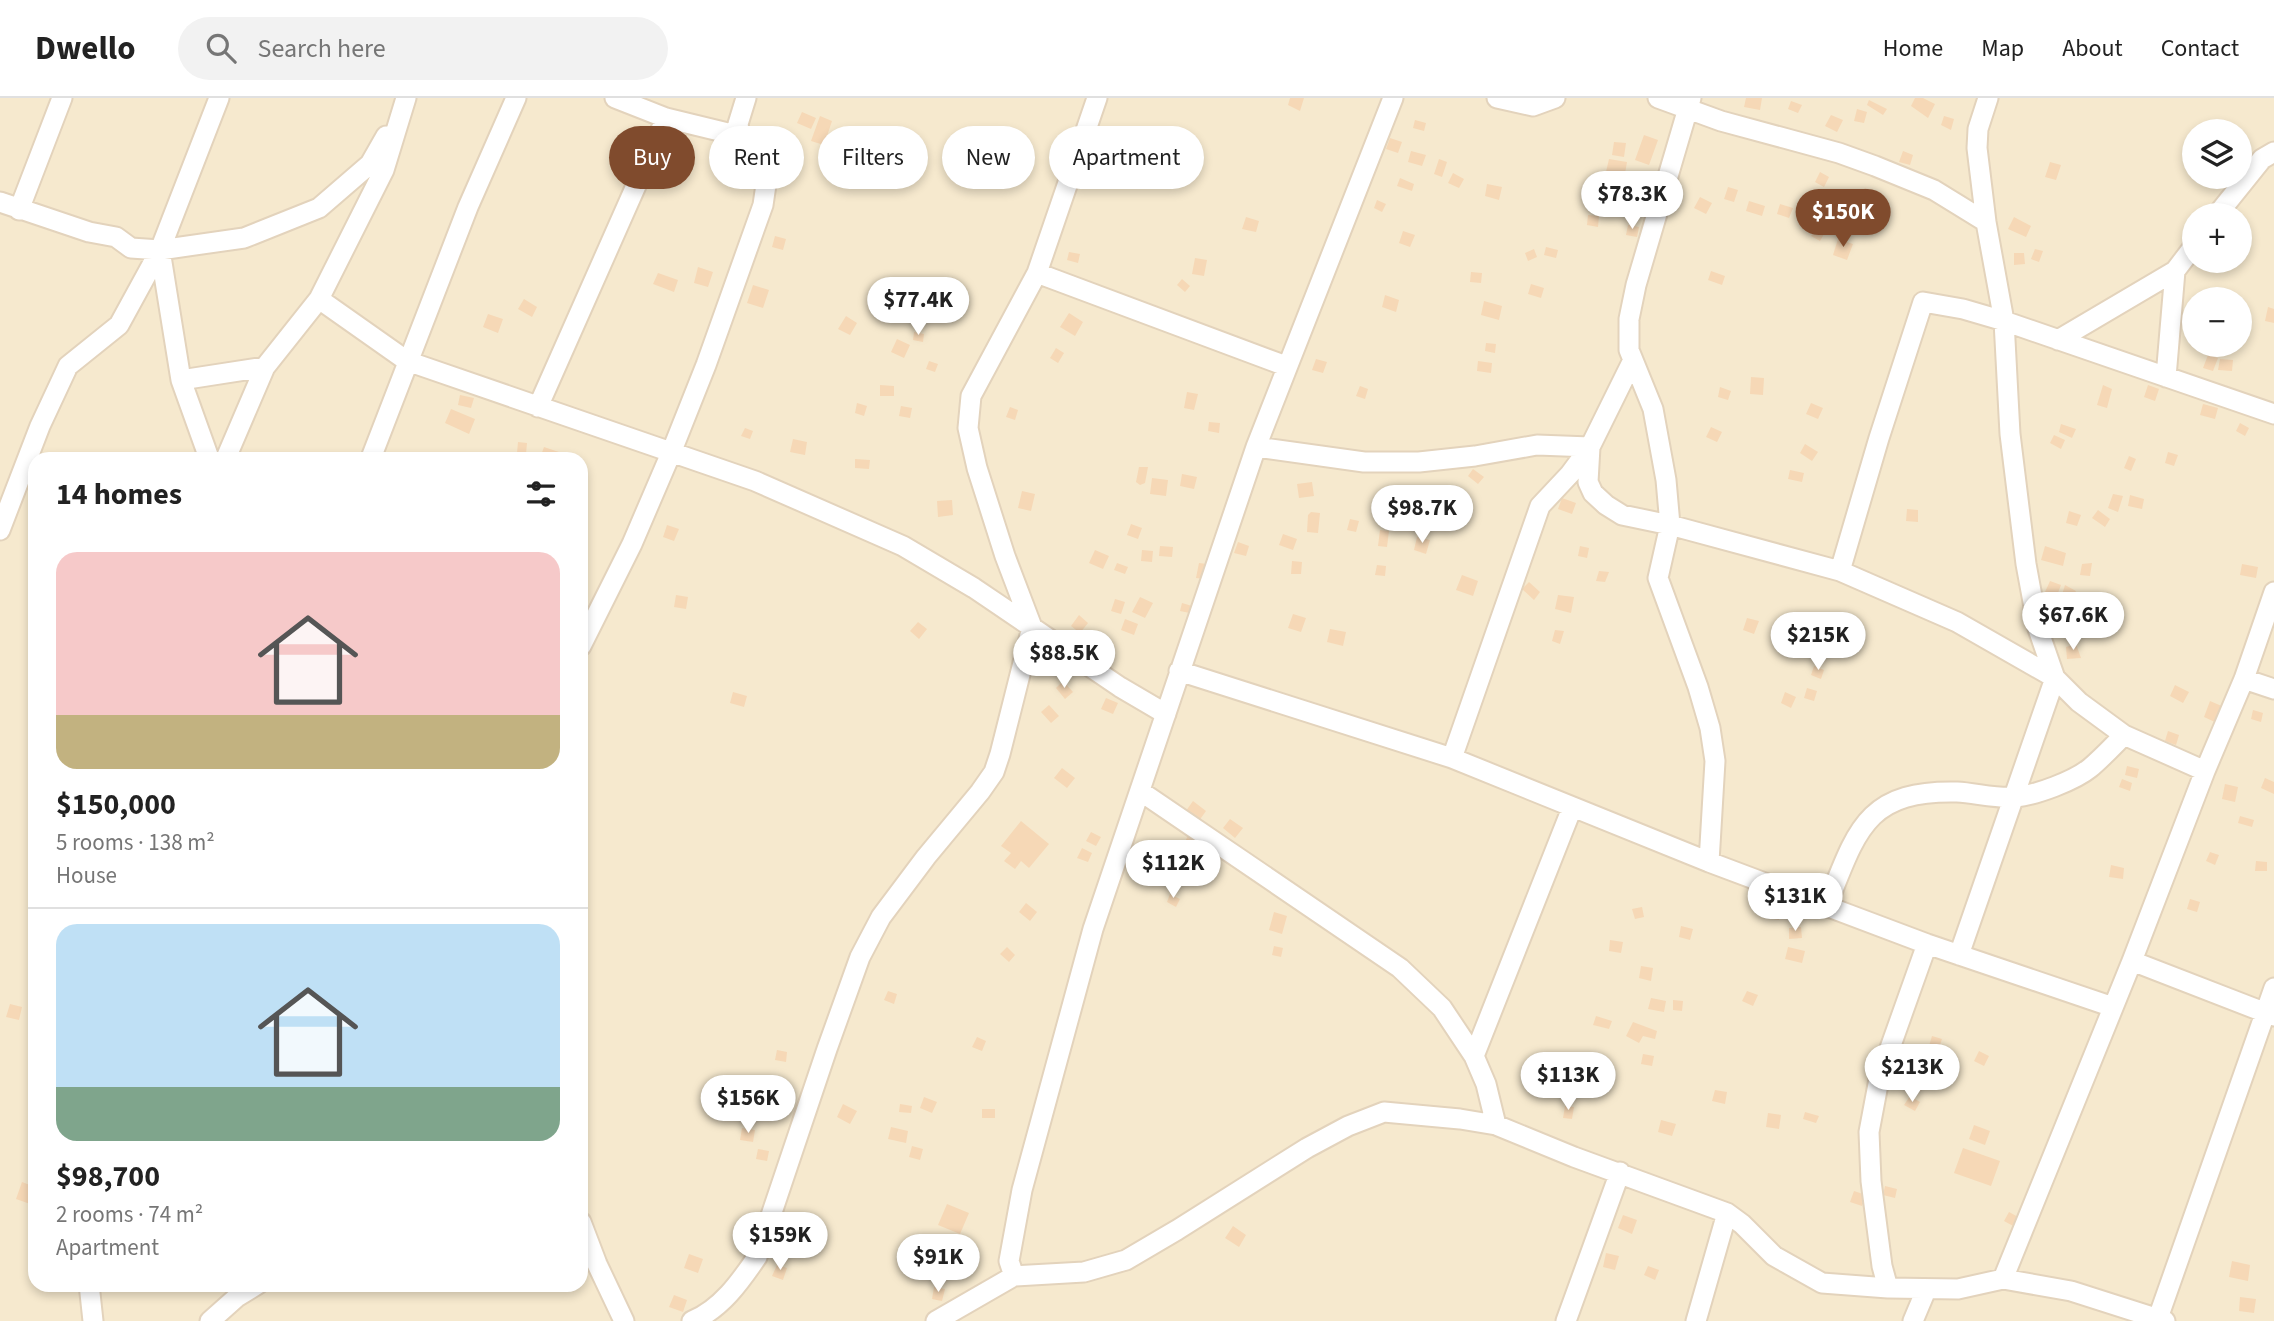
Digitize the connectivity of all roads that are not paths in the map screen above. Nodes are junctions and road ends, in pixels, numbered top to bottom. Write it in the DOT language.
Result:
graph roads {
  1 [pos="62,98"];
  2 [pos="219,98"];
  3 [pos="406,98"];
  4 [pos="516,98"];
  5 [pos="615,98"];
  6 [pos="746,98"];
  7 [pos="1097,98"];
  8 [pos="1393,98"];
  9 [pos="1497,98"];
  10 [pos="1555,98"];
  11 [pos="1658,98"];
  12 [pos="1987,98"];
  13 [pos="1689,104"];
  14 [pos="666,118"];
  15 [pos="738,126"];
  16 [pos="709,128"];
  17 [pos="2274,152"];
  18 [pos="765,189"];
  19 [pos="0,202"];
  20 [pos="2227,203"];
  21 [pos="19,209"];
  22 [pos="1986,222"];
  23 [pos="160,250"];
  24 [pos="2182,262"];
  25 [pos="2175,271"];
  26 [pos="1037,272"];
  27 [pos="318,299"];
  28 [pos="2004,321"];
  29 [pos="2058,340"];
  30 [pos="1633,360"];
  31 [pos="407,361"];
  32 [pos="1286,366"];
  33 [pos="265,367"];
  34 [pos="2166,377"];
  35 [pos="181,380"];
  36 [pos="538,407"];
  37 [pos="2274,414"];
  38 [pos="1255,447"];
  39 [pos="1590,447"];
  40 [pos="30,452"];
  41 [pos="207,452"];
  42 [pos="229,452"];
  43 [pos="373,452"];
  44 [pos="671,453"];
  45 [pos="28,457"];
  46 [pos="1670,525"];
  47 [pos="0,530"];
  48 [pos="1840,571"];
  49 [pos="2274,593"];
  50 [pos="1032,627"];
  51 [pos="588,632"];
  52 [pos="1179,671"];
  53 [pos="2055,678"];
  54 [pos="2244,678"];
  55 [pos="2274,689"];
  56 [pos="1166,714"];
  57 [pos="2124,734"];
  58 [pos="1452,758"];
  59 [pos="2205,771"];
  60 [pos="1140,791"];
  61 [pos="2015,797"];
  62 [pos="1572,808"];
  63 [pos="1709,862"];
  64 [pos="1827,905"];
  65 [pos="1927,944"];
  66 [pos="1959,955"];
  67 [pos="2132,961"];
  68 [pos="2274,988"];
  69 [pos="2113,1007"];
  70 [pos="2269,1014"];
  71 [pos="1474,1056"];
  72 [pos="1496,1125"];
  73 [pos="1620,1172"];
  74 [pos="1727,1213"];
  75 [pos="588,1240"];
  76 [pos="1014,1276"];
  77 [pos="2003,1279"];
  78 [pos="1888,1289"];
  79 [pos="1926,1290"];
  80 [pos="90,1292"];
  81 [pos="245,1292"];
  82 [pos="2160,1320"];
  83 [pos="93,1321"];
  84 [pos="210,1321"];
  85 [pos="624,1321"];
  86 [pos="692,1321"];
  87 [pos="936,1321"];
  88 [pos="1566,1321"];
  89 [pos="1696,1321"];
  90 [pos="1913,1321"];
  1 -- 21 [label="street"];
  2 -- 23 [label="street"];
  3 -- 23 [label="street"];
  3 -- 27 [label="street"];
  4 -- 31 [label="street"];
  5 -- 14 [label="street"];
  6 -- 15 [label="street"];
  7 -- 26 [label="street"];
  8 -- 32 [label="street"];
  9 -- 10 [label="street"];
  11 -- 13 [label="street"];
  12 -- 22 [label="street"];
  13 -- 22 [label="street"];
  13 -- 30 [label="street"];
  14 -- 16 [label="street"];
  14 -- 36 [label="street"];
  17 -- 20 [label="street"];
  18 -- 44 [label="street"];
  19 -- 21 [label="street"];
  21 -- 23 [label="street"];
  22 -- 28 [label="street"];
  23 -- 35 [label="street"];
  23 -- 40 [label="street"];
  24 -- 25 [label="street"];
  25 -- 29 [label="street"];
  25 -- 34 [label="street"];
  26 -- 32 [label="street"];
  26 -- 50 [label="street"];
  27 -- 31 [label="street"];
  27 -- 33 [label="street"];
  28 -- 29 [label="street"];
  28 -- 48 [label="street"];
  28 -- 53 [label="street"];
  29 -- 34 [label="street"];
  30 -- 39 [label="street"];
  30 -- 46 [label="street"];
  31 -- 36 [label="street"];
  31 -- 43 [label="street"];
  32 -- 38 [label="street"];
  33 -- 35 [label="street"];
  33 -- 42 [label="street"];
  34 -- 37 [label="street"];
  35 -- 41 [label="street"];
  36 -- 44 [label="street"];
  38 -- 39 [label="street"];
  38 -- 52 [label="street"];
  39 -- 46 [label="street"];
  39 -- 58 [label="street"];
  44 -- 50 [label="street"];
  44 -- 51 [label="street"];
  45 -- 47 [label="street"];
  46 -- 48 [label="street"];
  46 -- 63 [label="street"];
  48 -- 53 [label="street"];
  49 -- 54 [label="street"];
  50 -- 56 [label="street"];
  50 -- 86 [label="street"];
  52 -- 56 [label="street"];
  52 -- 58 [label="street"];
  53 -- 57 [label="street"];
  53 -- 61 [label="street"];
  54 -- 55 [label="street"];
  54 -- 59 [label="street"];
  56 -- 60 [label="street"];
  57 -- 59 [label="street"];
  57 -- 61 [label="street"];
  58 -- 62 [label="street"];
  59 -- 67 [label="street"];
  60 -- 71 [label="street"];
  60 -- 76 [label="street"];
  61 -- 64 [label="street"];
  61 -- 66 [label="street"];
  62 -- 63 [label="street"];
  62 -- 71 [label="street"];
  63 -- 64 [label="street"];
  64 -- 65 [label="street"];
  65 -- 66 [label="street"];
  65 -- 78 [label="street"];
  66 -- 69 [label="street"];
  67 -- 69 [label="street"];
  67 -- 70 [label="street"];
  68 -- 70 [label="street"];
  69 -- 77 [label="street"];
  70 -- 82 [label="street"];
  71 -- 72 [label="street"];
  72 -- 73 [label="street"];
  72 -- 76 [label="street"];
  73 -- 74 [label="street"];
  73 -- 88 [label="street"];
  74 -- 78 [label="street"];
  74 -- 89 [label="street"];
  75 -- 85 [label="street"];
  76 -- 87 [label="street"];
  77 -- 79 [label="street"];
  77 -- 82 [label="street"];
  78 -- 79 [label="street"];
  79 -- 90 [label="street"];
  80 -- 83 [label="street"];
  81 -- 84 [label="street"];
}
